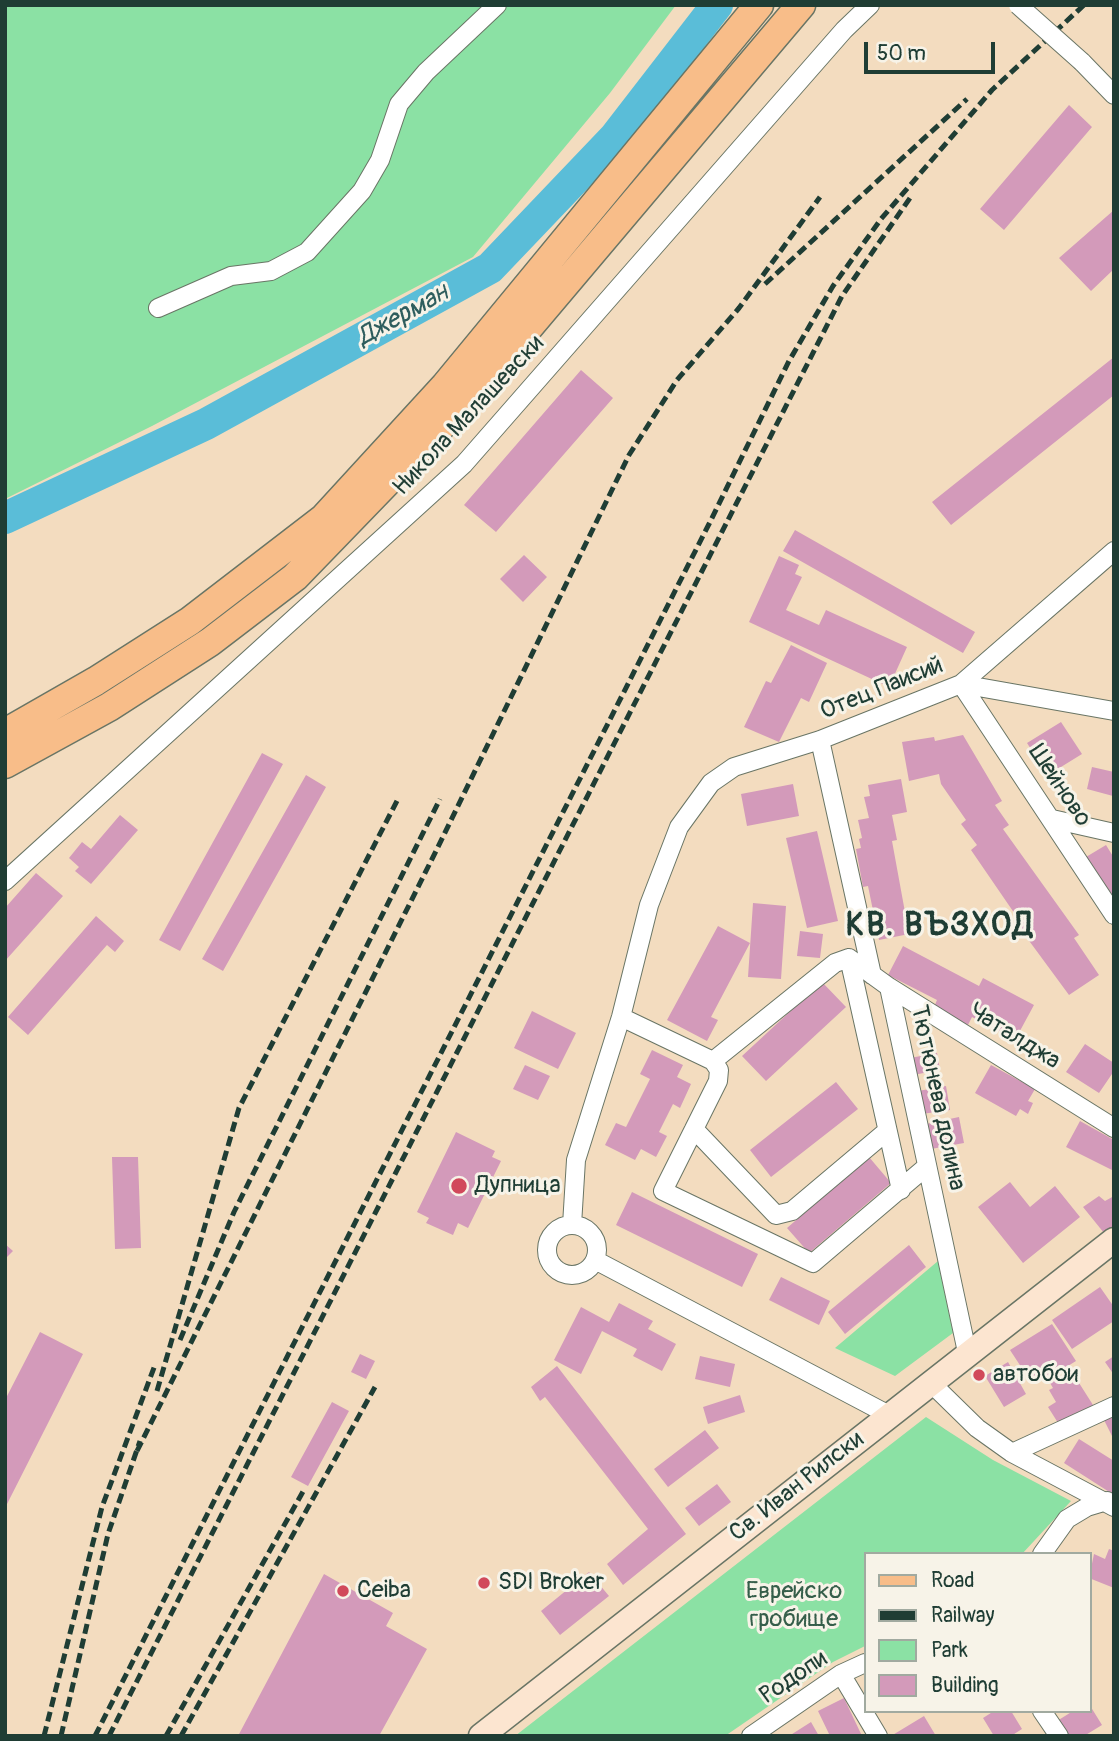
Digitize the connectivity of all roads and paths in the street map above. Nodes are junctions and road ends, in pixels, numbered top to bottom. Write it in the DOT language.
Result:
graph roads {
  1 [pos="496,5"];
  2 [pos="759,5"];
  3 [pos="801,5"];
  4 [pos="870,5"];
  5 [pos="1018,5"];
  6 [pos="1114,94"];
  7 [pos="158,308"];
  8 [pos="1114,551"];
  9 [pos="961,684"];
  10 [pos="1114,711"];
  11 [pos="5,733"];
  12 [pos="820,740"];
  13 [pos="5,764"];
  14 [pos="1052,819"];
  15 [pos="1114,833"];
  16 [pos="5,881"];
  17 [pos="1114,915"];
  18 [pos="849,958"];
  19 [pos="872,975"];
  20 [pos="889,987"];
  21 [pos="621,1017"];
  22 [pos="713,1061"];
  23 [pos="1114,1128"];
  24 [pos="694,1129"];
  25 [pos="887,1131"];
  26 [pos="926,1167"];
  27 [pos="901,1190"];
  28 [pos="572,1225"];
  29 [pos="1114,1240"];
  30 [pos="595,1260"];
  31 [pos="967,1352"];
  32 [pos="931,1384"];
  33 [pos="1114,1406"];
  34 [pos="889,1415"];
  35 [pos="1012,1453"];
  36 [pos="1110,1504"];
  37 [pos="1043,1552"];
  38 [pos="864,1663"];
  39 [pos="841,1674"];
  40 [pos="864,1713"];
  41 [pos="864,1713"];
  42 [pos="1043,1713"];
  43 [pos="481,1736"];
  44 [pos="751,1736"];
  45 [pos="878,1736"];
  46 [pos="1059,1736"];
  1 -- 7 [label="street"];
  2 -- 11 [label="main road"];
  3 -- 13 [label="main road"];
  4 -- 16 [label="street, Никола Малашевски"];
  5 -- 6 [label="street, bridge"];
  8 -- 9 [label="street, Отец Паисий"];
  9 -- 10 [label="street"];
  9 -- 12 [label="street, Отец Паисий"];
  9 -- 14 [label="street, Шейново"];
  12 -- 19 [label="street"];
  12 -- 21 [label="street, Отец Паисий"];
  14 -- 15 [label="street"];
  14 -- 17 [label="street, Шейново"];
  18 -- 19 [label="street, Тютюнева долина"];
  18 -- 22 [label="street"];
  18 -- 25 [label="street"];
  19 -- 20 [label="street, Тютюнева долина"];
  20 -- 23 [label="street, Чаталджа"];
  20 -- 26 [label="street, Тютюнева долина"];
  21 -- 22 [label="street"];
  21 -- 28 [label="street"];
  22 -- 24 [label="street"];
  24 -- 25 [label="street"];
  24 -- 27 [label="street"];
  25 -- 27 [label="street"];
  26 -- 27 [label="street"];
  26 -- 31 [label="street, Тютюнева долина"];
  28 -- 30 [label="street"];
  28 -- 30 [label="street"];
  29 -- 31 [label="street, Св. Иван Рилски"];
  30 -- 34 [label="street"];
  31 -- 32 [label="street, Св. Иван Рилски"];
  32 -- 34 [label="street, Св. Иван Рилски"];
  32 -- 35 [label="street"];
  33 -- 35 [label="street"];
  34 -- 43 [label="street, Св. Иван Рилски"];
  35 -- 36 [label="street"];
  36 -- 37 [label="street"];
  38 -- 39 [label="street, Родопи"];
  39 -- 41 [label="street"];
  39 -- 44 [label="street, Родопи"];
  40 -- 45 [label="street"];
  42 -- 46 [label="street"];
}
